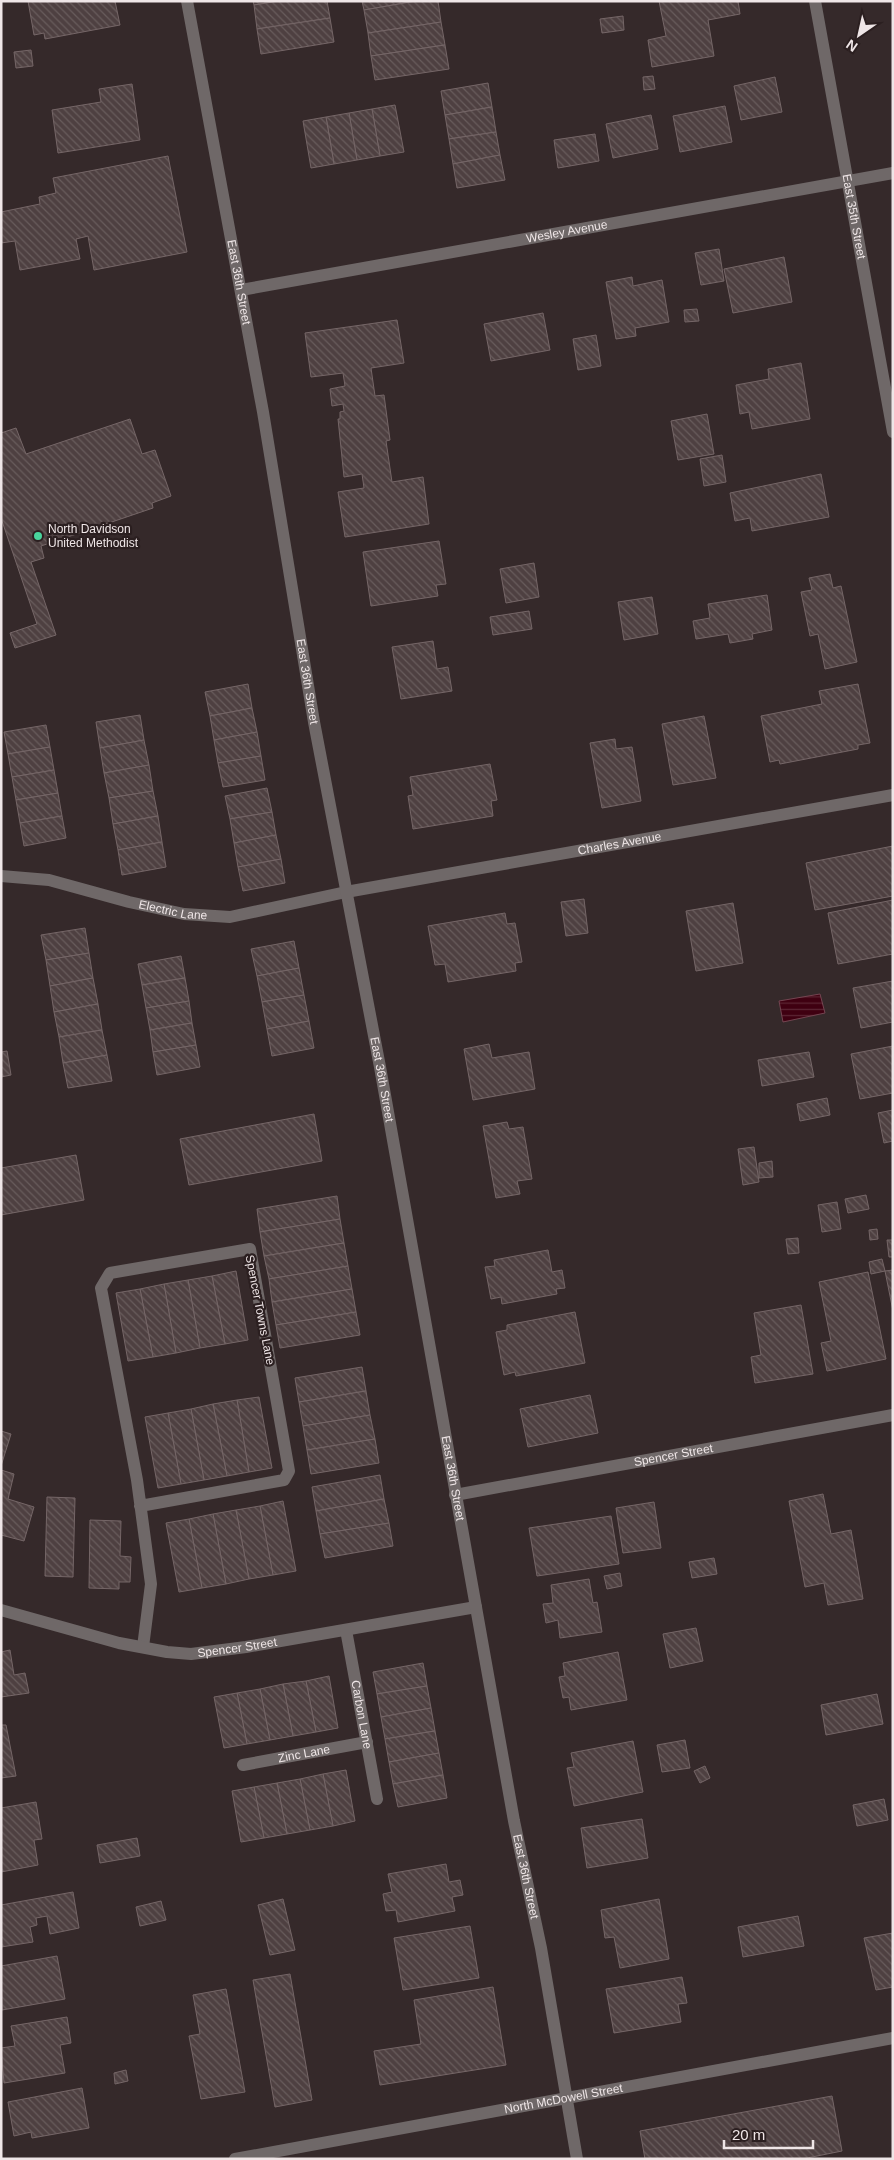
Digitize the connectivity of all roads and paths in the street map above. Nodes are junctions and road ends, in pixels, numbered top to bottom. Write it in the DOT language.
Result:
graph roads {
  1 [pos="187,1"];
  2 [pos="815,1"];
  3 [pos="893,173"];
  4 [pos="848,181"];
  5 [pos="241,290"];
  6 [pos="893,432"];
  7 [pos="893,795"];
  8 [pos="1,876"];
  9 [pos="346,892"];
  10 [pos="893,1415"];
  11 [pos="455,1495"];
  12 [pos="140,1506"];
  13 [pos="476,1607"];
  14 [pos="1,1610"];
  15 [pos="346,1630"];
  16 [pos="143,1648"];
  17 [pos="367,1742"];
  18 [pos="243,1765"];
  19 [pos="377,1799"];
  20 [pos="893,2038"];
  21 [pos="566,2097"];
  22 [pos="235,2159"];
  23 [pos="577,2159"];
  1 -- 5 [label="street, East 36th Street"];
  2 -- 4 [label="street, East 35th Street"];
  3 -- 4 [label="street, Wesley Avenue"];
  4 -- 5 [label="street, Wesley Avenue"];
  4 -- 6 [label="street, East 35th Street"];
  5 -- 9 [label="street, East 36th Street"];
  7 -- 9 [label="street, Charles Avenue"];
  8 -- 9 [label="street, Electric Lane"];
  9 -- 11 [label="street, East 36th Street"];
  10 -- 11 [label="street, Spencer Street"];
  11 -- 13 [label="street, East 36th Street"];
  12 -- 12 [label="street, Spencer Towns Lane"];
  12 -- 16 [label="street, Spencer Towns Lane"];
  13 -- 15 [label="street, Spencer Street"];
  13 -- 21 [label="street, East 36th Street"];
  14 -- 16 [label="street, Spencer Street"];
  15 -- 16 [label="street, Spencer Street"];
  15 -- 17 [label="street, Carbon Lane"];
  17 -- 18 [label="street, Zinc Lane"];
  17 -- 19 [label="street, Carbon Lane"];
  20 -- 21 [label="street, North McDowell Street"];
  21 -- 22 [label="street, North McDowell Street"];
  21 -- 23 [label="street, East 36th Street"];
}
